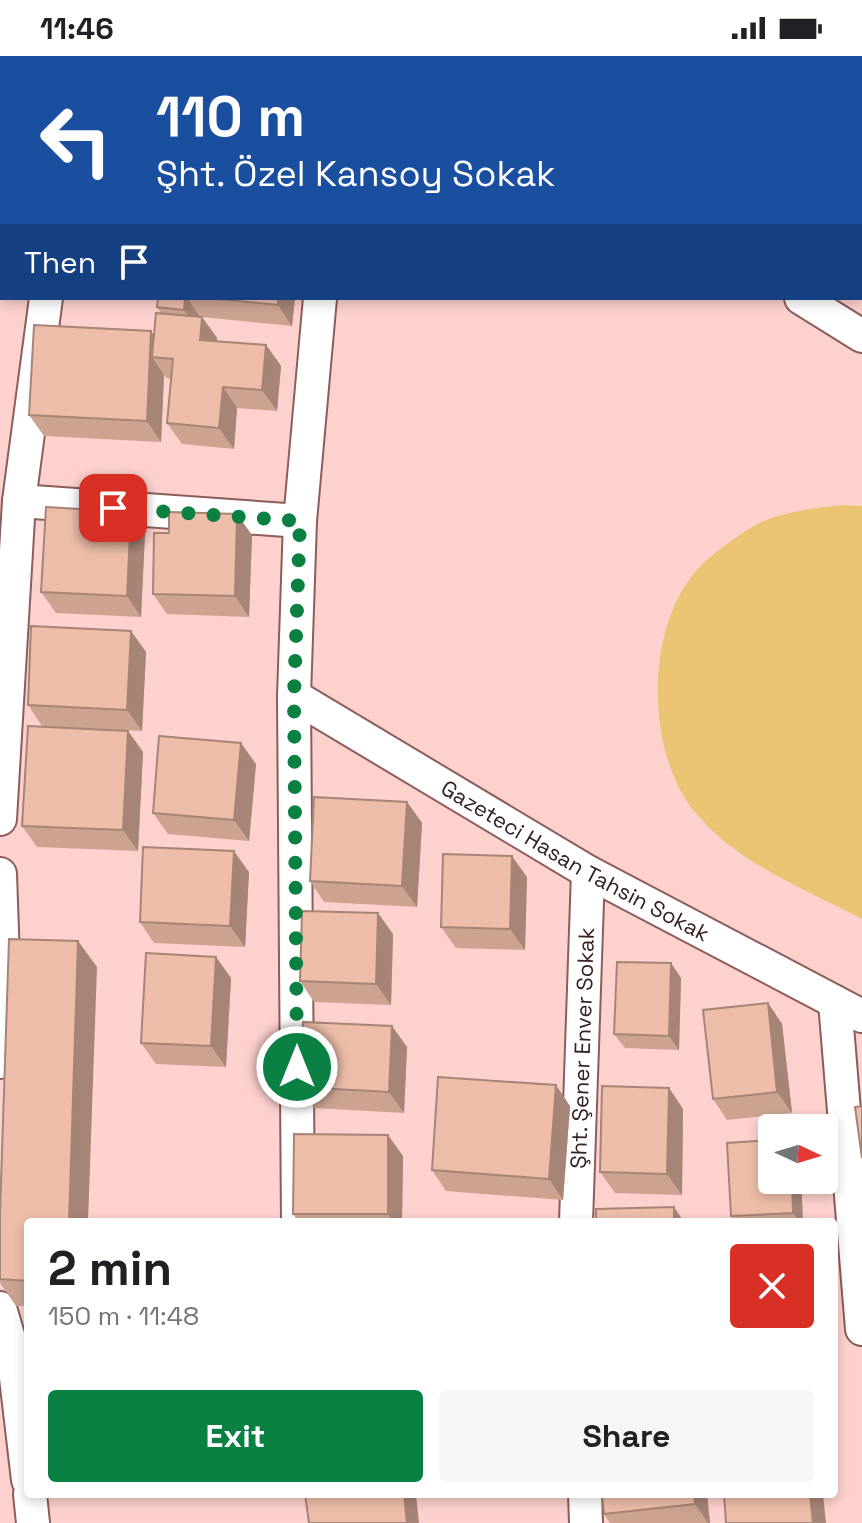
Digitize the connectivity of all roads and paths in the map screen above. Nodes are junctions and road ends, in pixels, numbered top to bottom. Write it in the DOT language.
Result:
graph roads {
  1 [pos="46,300"];
  2 [pos="320,300"];
  3 [pos="804,300"];
  4 [pos="862,336"];
  5 [pos="19,501"];
  6 [pos="300,521"];
  7 [pos="294,696"];
  8 [pos="0,819"];
  9 [pos="588,872"];
  10 [pos="0,874"];
  11 [pos="849,1009"];
  12 [pos="0,1062"];
  13 [pos="298,1218"];
  14 [pos="576,1218"];
  15 [pos="0,1308"];
  16 [pos="862,1329"];
  17 [pos="21,1352"];
  18 [pos="24,1407"];
  19 [pos="30,1498"];
  20 [pos="585,1498"];
  21 [pos="33,1523"];
  22 [pos="586,1523"];
  1 -- 5 [label="street"];
  2 -- 6 [label="street"];
  3 -- 4 [label="street"];
  5 -- 6 [label="street"];
  5 -- 8 [label="street"];
  6 -- 7 [label="street"];
  7 -- 9 [label="street, Gazeteci Hasan Tahsin Sokak"];
  7 -- 13 [label="street"];
  9 -- 11 [label="street, Gazeteci Hasan Tahsin Sokak"];
  9 -- 14 [label="street, Şht. Şener Enver Sokak"];
  10 -- 12 [label="street"];
  11 -- 16 [label="street"];
  15 -- 17 [label="street"];
  17 -- 18 [label="street"];
  19 -- 21 [label="street"];
  20 -- 22 [label="street"];
}
